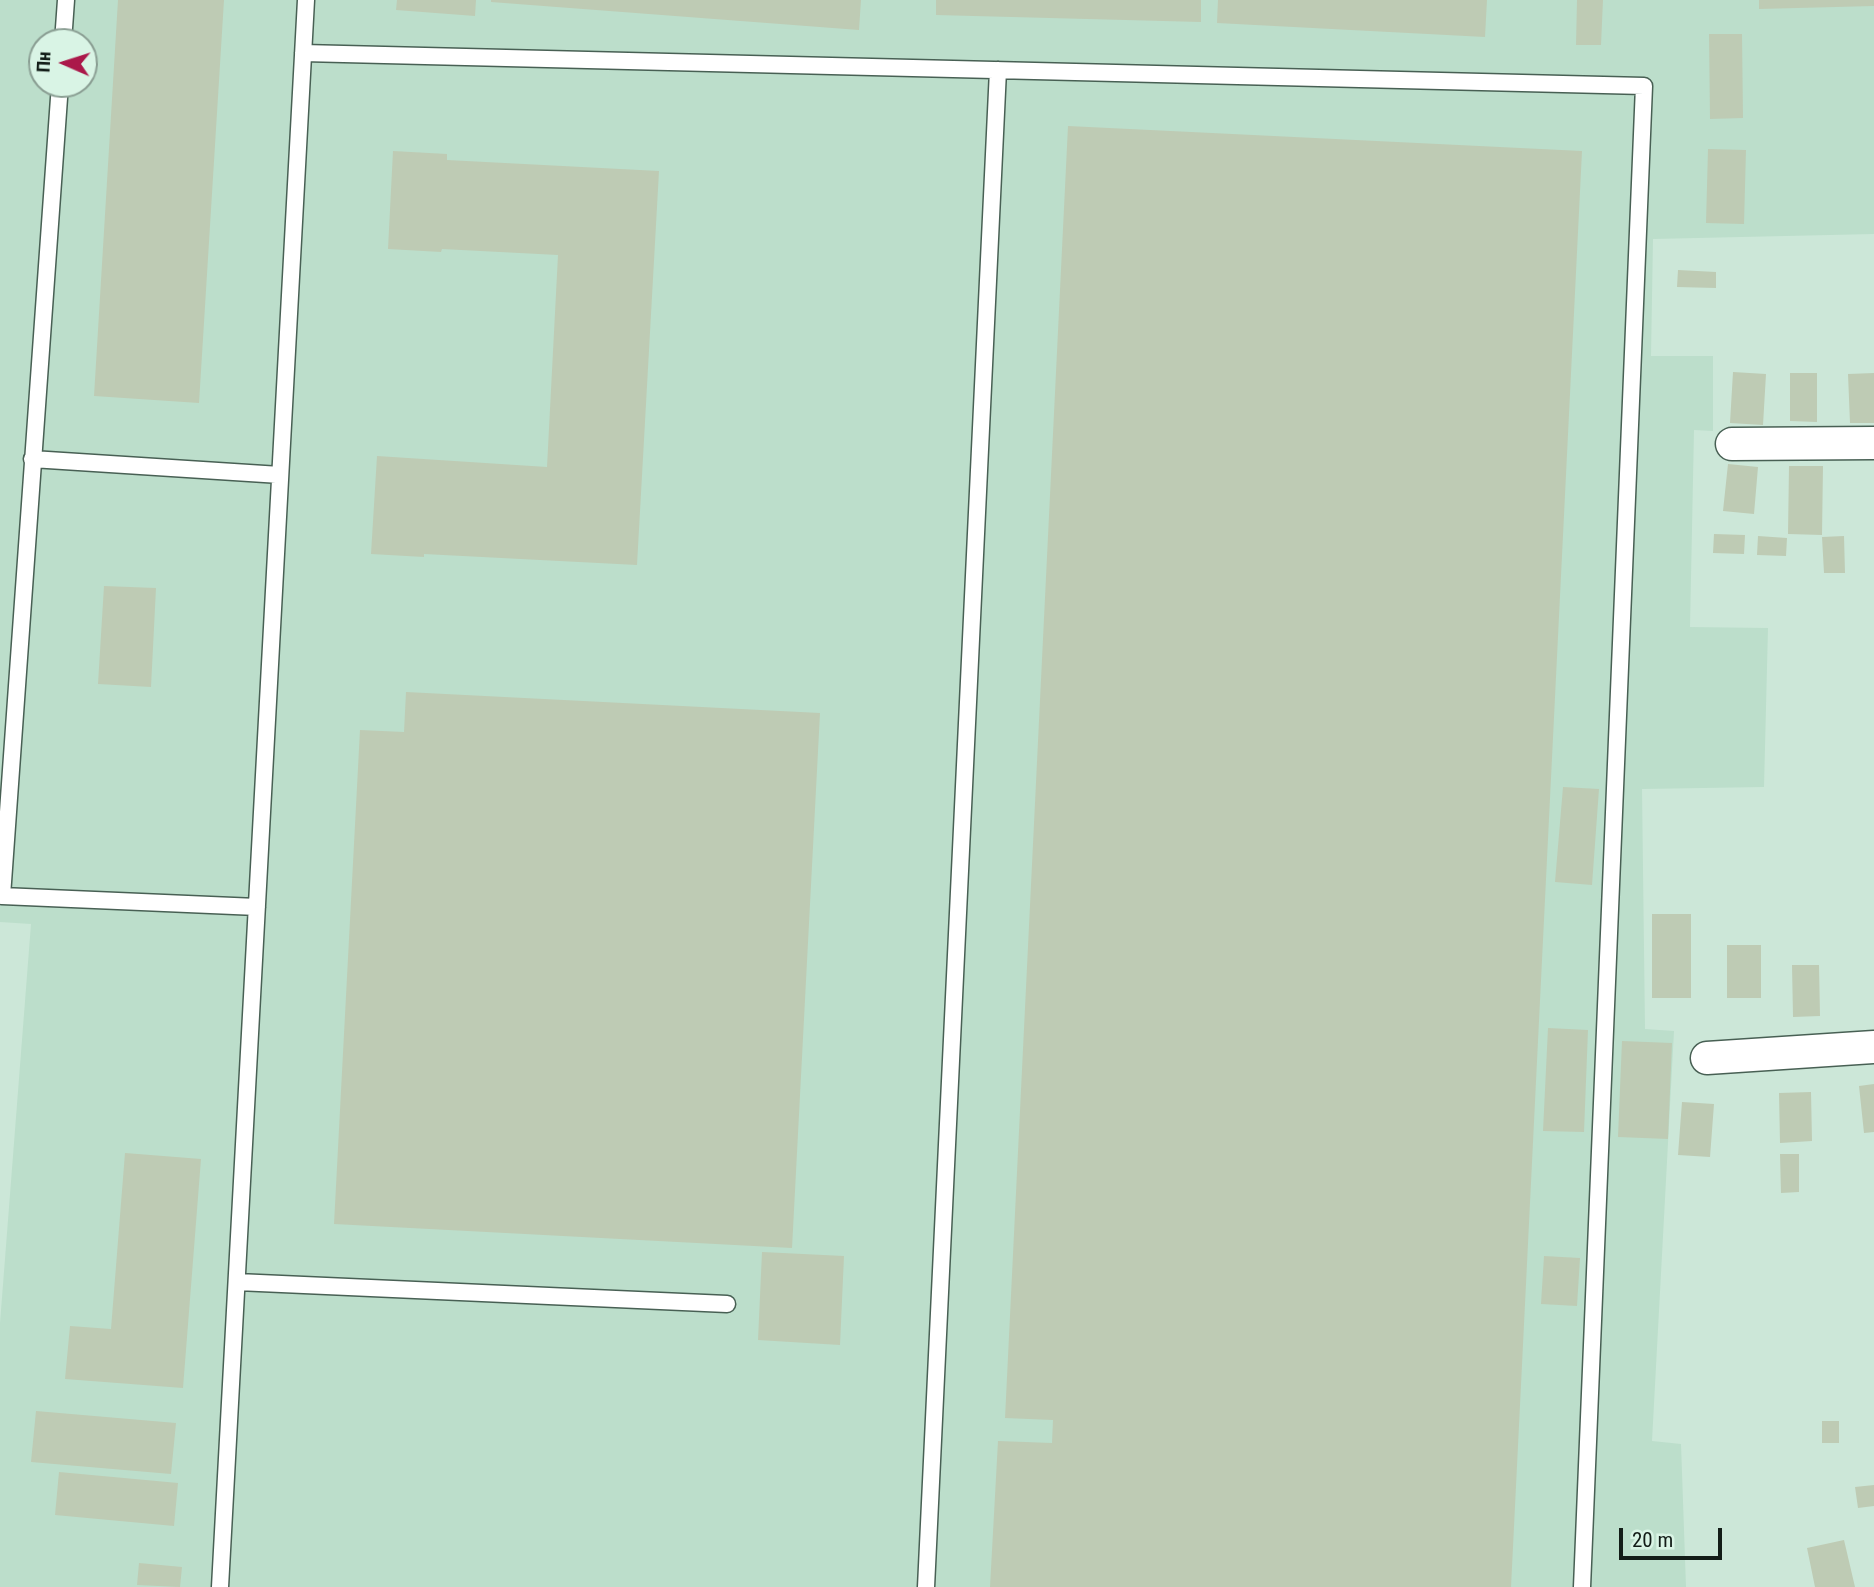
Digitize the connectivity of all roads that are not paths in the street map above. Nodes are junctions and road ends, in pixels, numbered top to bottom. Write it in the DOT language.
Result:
graph roads {
  1 [pos="66,0"];
  2 [pos="306,0"];
  3 [pos="64,28"];
  4 [pos="303,54"];
  5 [pos="998,70"];
  6 [pos="59,98"];
  7 [pos="1874,443"];
  8 [pos="1732,444"];
  9 [pos="32,459"];
  10 [pos="281,475"];
  11 [pos="257,907"];
  12 [pos="1874,1047"];
  13 [pos="1707,1058"];
  14 [pos="237,1282"];
  15 [pos="727,1304"];
  16 [pos="220,1587"];
  17 [pos="926,1587"];
  18 [pos="1582,1587"];
  1 -- 3 [label="lane"];
  2 -- 4 [label="lane"];
  4 -- 5 [label="lane"];
  4 -- 10 [label="lane"];
  5 -- 17 [label="lane"];
  5 -- 18 [label="lane"];
  6 -- 9 [label="lane"];
  7 -- 8 [label="street"];
  9 -- 10 [label="lane"];
  9 -- 11 [label="lane"];
  10 -- 11 [label="lane"];
  11 -- 14 [label="lane"];
  12 -- 13 [label="street"];
  14 -- 15 [label="lane"];
  14 -- 16 [label="lane"];
}
